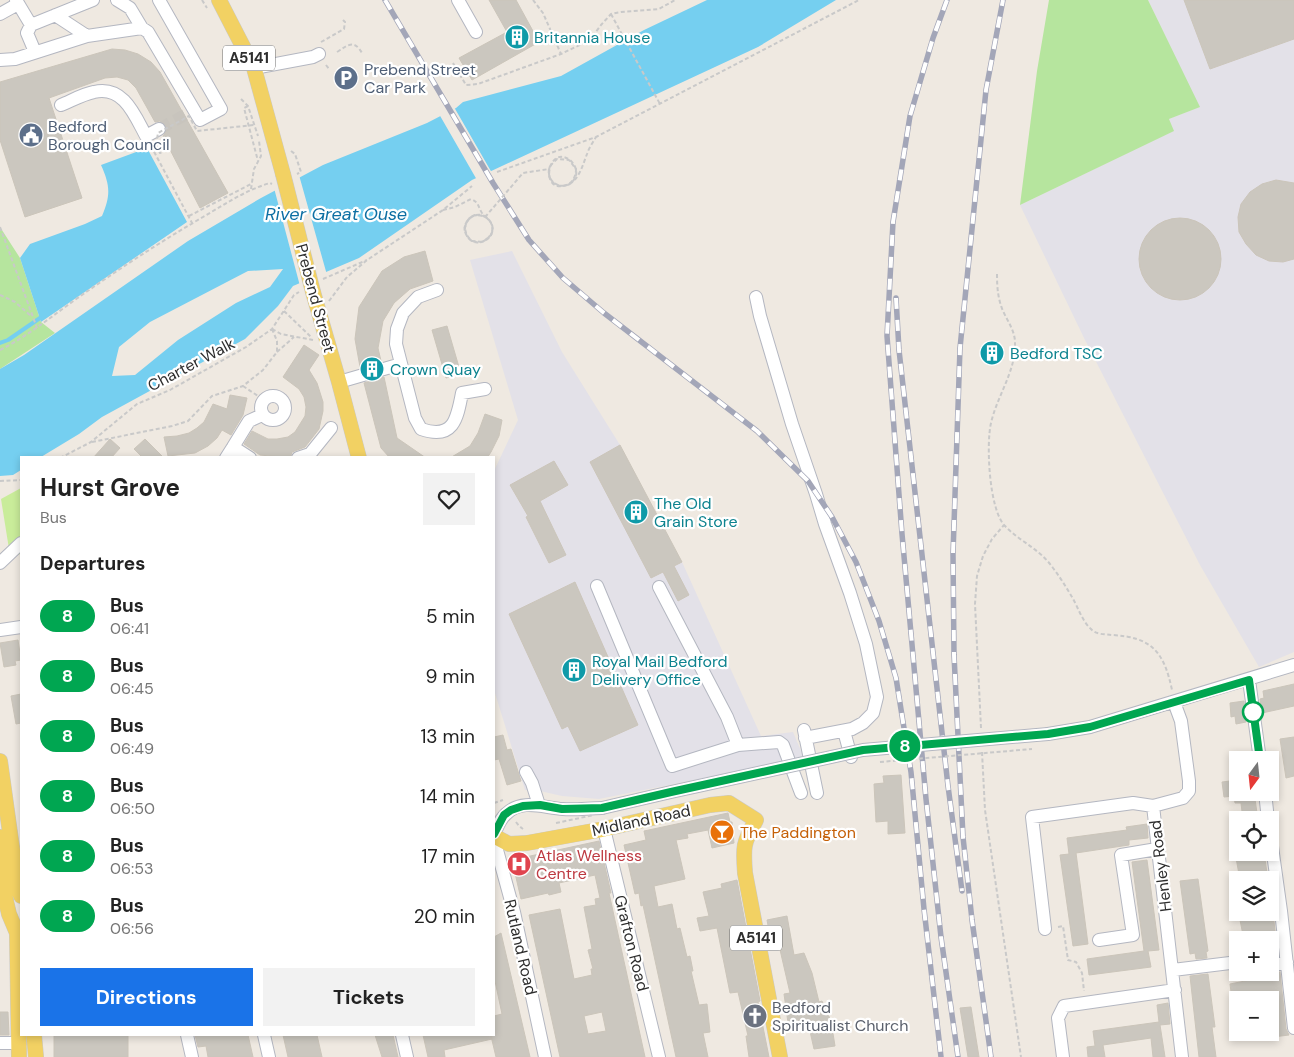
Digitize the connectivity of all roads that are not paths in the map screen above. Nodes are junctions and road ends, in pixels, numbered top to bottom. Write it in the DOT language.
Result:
graph roads {
  1 [pos="93,0"];
  2 [pos="116,0"];
  3 [pos="159,0"];
  4 [pos="458,0"];
  5 [pos="17,2"];
  6 [pos="213,4"];
  7 [pos="0,14"];
  8 [pos="55,15"];
  9 [pos="31,25"];
  10 [pos="142,28"];
  11 [pos="476,32"];
  12 [pos="87,36"];
  13 [pos="36,52"];
  14 [pos="319,54"];
  15 [pos="0,60"];
  16 [pos="254,68"];
  17 [pos="61,105"];
  18 [pos="159,129"];
  19 [pos="438,290"];
  20 [pos="756,297"];
  21 [pos="401,364"];
  22 [pos="339,382"];
  23 [pos="485,389"];
  24 [pos="262,415"];
  25 [pos="331,428"];
  26 [pos="229,452"];
  27 [pos="243,456"];
  28 [pos="304,456"];
  29 [pos="358,456"];
  30 [pos="20,543"];
  31 [pos="0,563"];
  32 [pos="597,586"];
  33 [pos="659,587"];
  34 [pos="20,627"];
  35 [pos="0,630"];
  36 [pos="1294,665"];
  37 [pos="1249,680"];
  38 [pos="1174,702"];
  39 [pos="844,731"];
  40 [pos="738,745"];
  41 [pos="1259,751"];
  42 [pos="850,757"];
  43 [pos="0,761"];
  44 [pos="526,772"];
  45 [pos="801,793"];
  46 [pos="817,793"];
  47 [pos="540,805"];
  48 [pos="1153,806"];
  49 [pos="604,829"];
  50 [pos="495,834"];
  51 [pos="495,836"];
  52 [pos="0,837"];
  53 [pos="495,840"];
  54 [pos="1158,849"];
  55 [pos="1274,861"];
  56 [pos="1,880"];
  57 [pos="20,894"];
  58 [pos="1294,909"];
  59 [pos="1281,911"];
  60 [pos="1045,929"];
  61 [pos="19,930"];
  62 [pos="1099,940"];
  63 [pos="1287,962"];
  64 [pos="1279,963"];
  65 [pos="1229,964"];
  66 [pos="1172,970"];
  67 [pos="1175,990"];
  68 [pos="1294,1028"];
  69 [pos="34,1036"];
  70 [pos="187,1036"];
  71 [pos="264,1036"];
  72 [pos="402,1036"];
  73 [pos="0,1043"];
  74 [pos="19,1050"];
  75 [pos="36,1057"];
  76 [pos="192,1057"];
  77 [pos="269,1057"];
  78 [pos="407,1057"];
  79 [pos="545,1057"];
  80 [pos="659,1057"];
  81 [pos="780,1057"];
  82 [pos="1063,1057"];
  83 [pos="1182,1057"];
  1 -- 8 [label="street"];
  2 -- 10 [label="street"];
  3 -- 10 [label="street"];
  4 -- 11 [label="street"];
  5 -- 7 [label="street"];
  5 -- 9 [label="street"];
  6 -- 16 [label="main road, Prebend Street / A5141"];
  8 -- 9 [label="street"];
  8 -- 12 [label="street"];
  9 -- 13 [label="street"];
  10 -- 12 [label="street"];
  12 -- 13 [label="street"];
  13 -- 15 [label="street"];
  14 -- 16 [label="street"];
  16 -- 22 [label="main road, Prebend Street / A5141, bridge"];
  17 -- 18 [label="street"];
  19 -- 21 [label="street"];
  20 -- 39 [label="street"];
  21 -- 22 [label="street"];
  21 -- 23 [label="street"];
  22 -- 29 [label="main road, Prebend Street / A5141"];
  24 -- 24 [label="street"];
  24 -- 26 [label="street"];
  25 -- 28 [label="street"];
  26 -- 27 [label="street"];
  30 -- 31 [label="street"];
  32 -- 40 [label="street"];
  33 -- 40 [label="street"];
  34 -- 35 [label="street"];
  36 -- 37 [label="street"];
  37 -- 38 [label="street"];
  37 -- 41 [label="street"];
  38 -- 47 [label="street, bridge"];
  38 -- 48 [label="street, Henley Road"];
  39 -- 42 [label="street"];
  39 -- 46 [label="street"];
  40 -- 45 [label="street"];
  43 -- 57 [label="main road"];
  44 -- 47 [label="street"];
  47 -- 50 [label="street"];
  48 -- 54 [label="street, Henley Road"];
  48 -- 60 [label="street"];
  49 -- 51 [label="main road, Midland Road / A5141"];
  49 -- 80 [label="street, Grafton Road"];
  49 -- 81 [label="main road, Midland Road / A5141"];
  52 -- 56 [label="main road"];
  53 -- 79 [label="street, Rutland Road"];
  54 -- 62 [label="street"];
  54 -- 66 [label="street, Henley Road"];
  55 -- 59 [label="street"];
  56 -- 61 [label="main road"];
  58 -- 59 [label="street"];
  59 -- 63 [label="street"];
  61 -- 74 [label="main road"];
  63 -- 64 [label="street"];
  63 -- 68 [label="street"];
  65 -- 66 [label="street"];
  66 -- 67 [label="street, Henley Road"];
  67 -- 82 [label="street"];
  67 -- 83 [label="street, Henley Road"];
  69 -- 75 [label="main road"];
  70 -- 76 [label="street"];
  71 -- 77 [label="street"];
  72 -- 78 [label="street"];
  73 -- 74 [label="street"];
}
